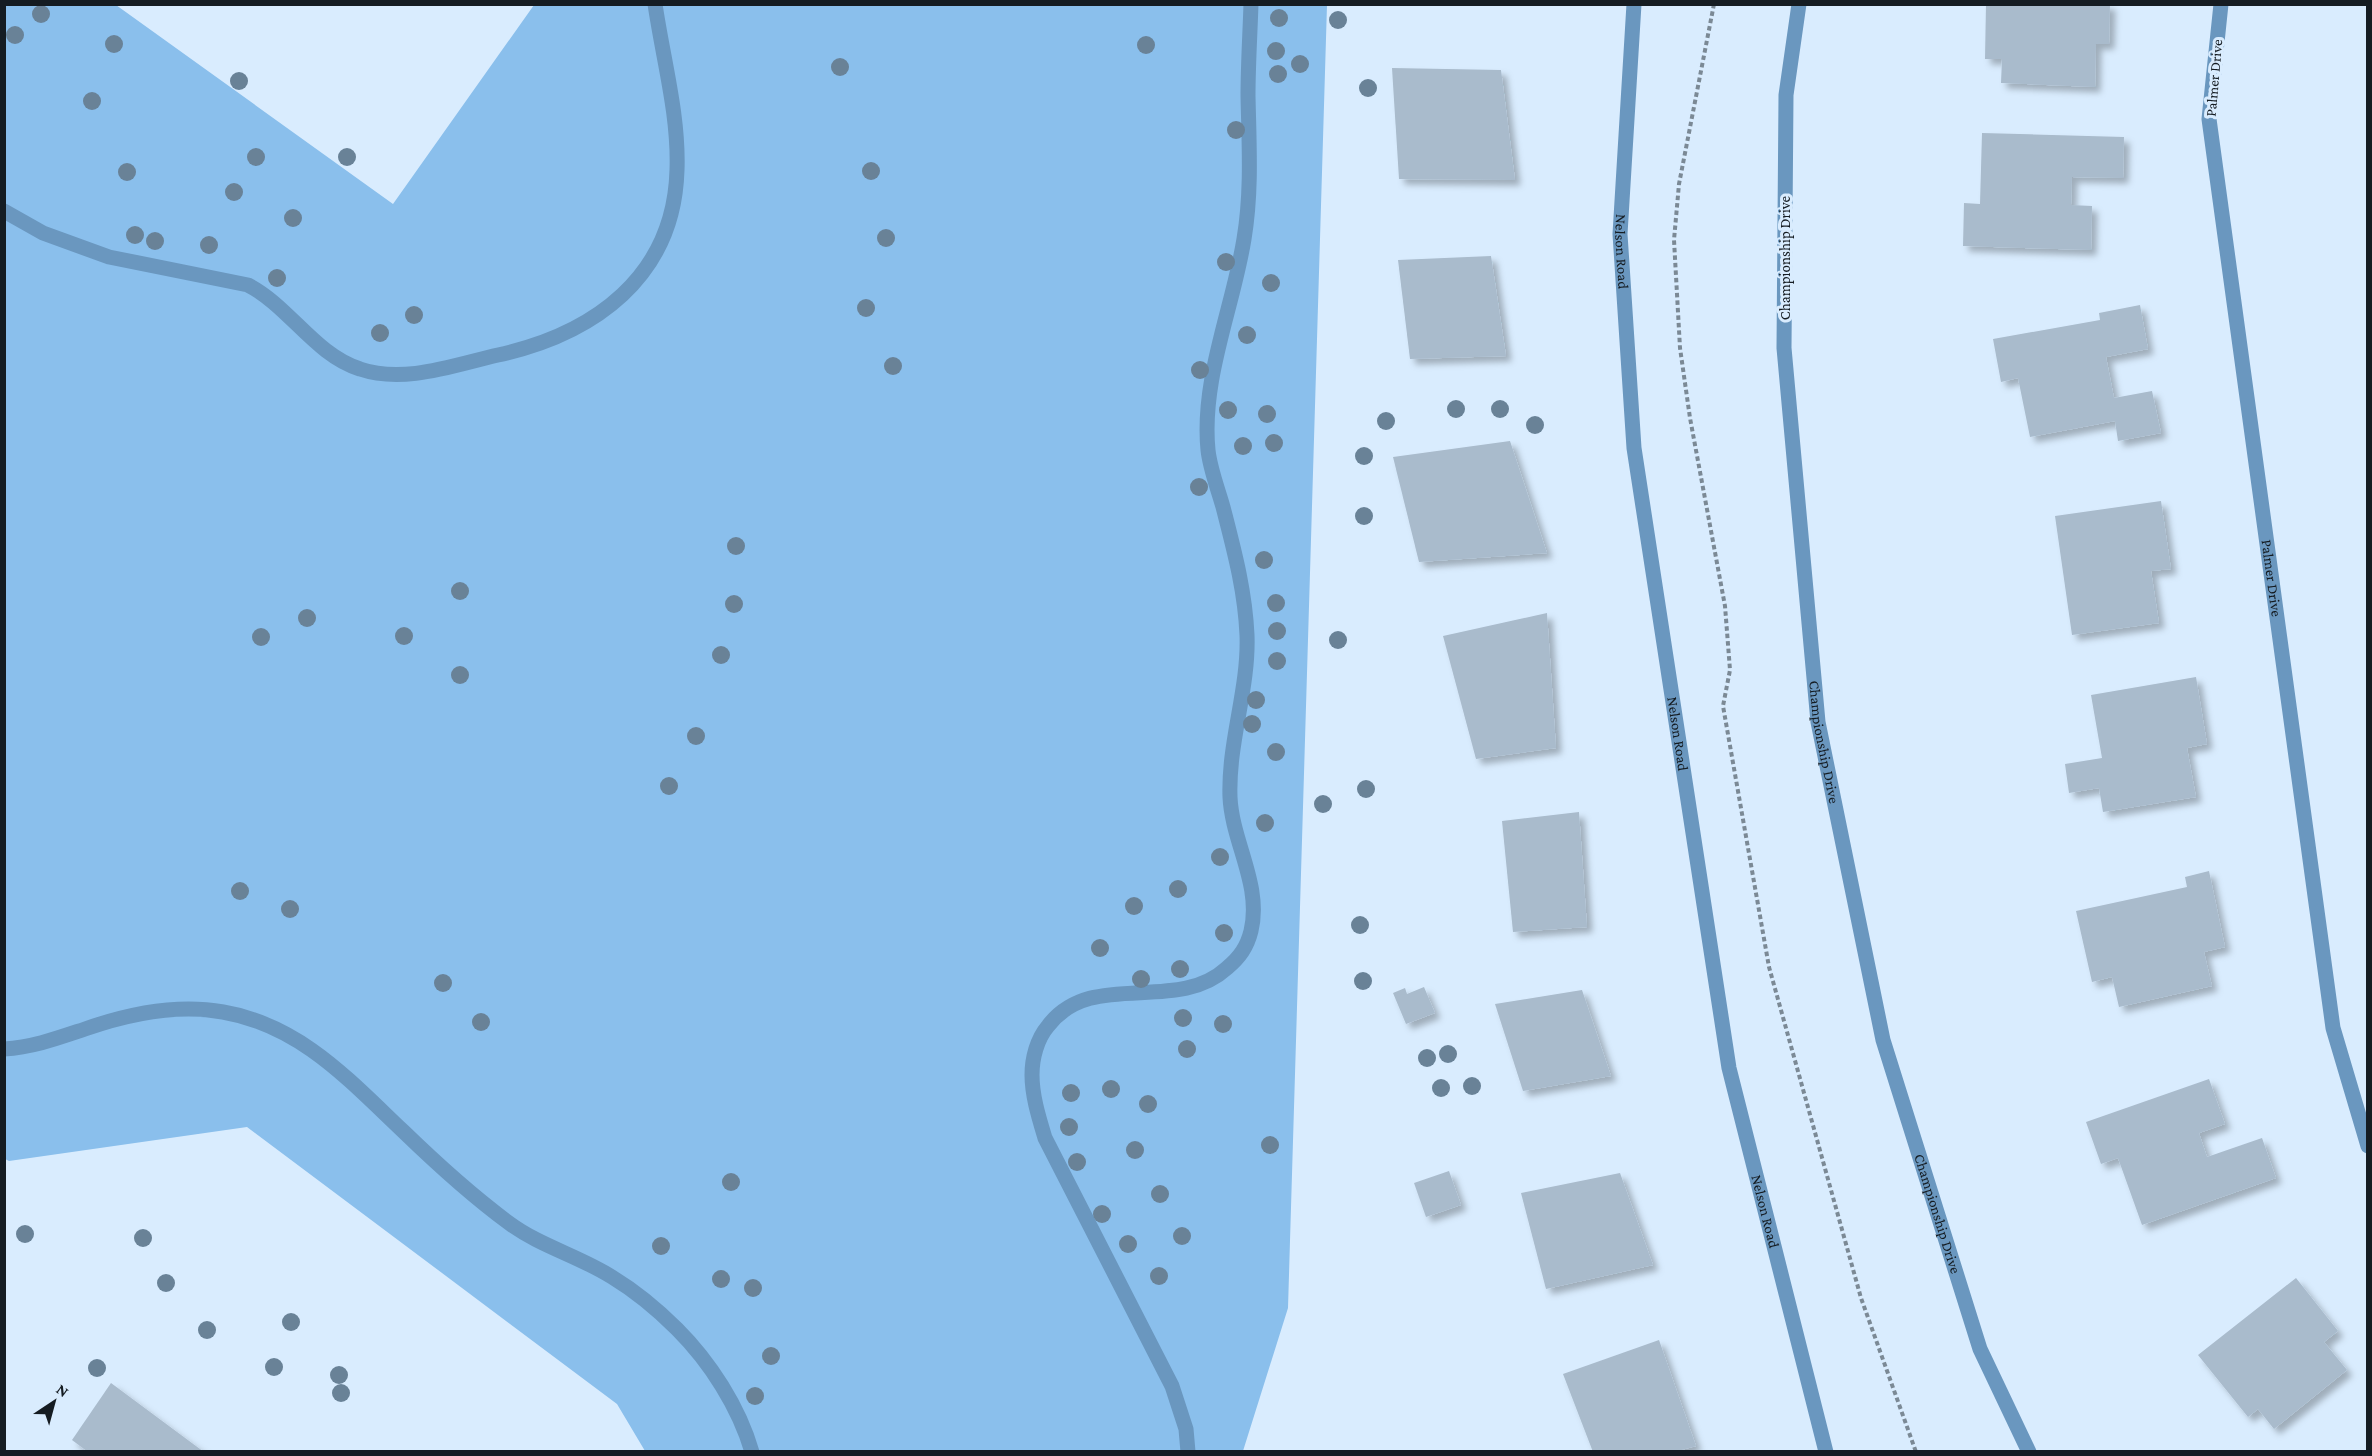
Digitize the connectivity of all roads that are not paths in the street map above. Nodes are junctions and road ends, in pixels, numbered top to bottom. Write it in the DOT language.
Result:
graph roads {
  1 [pos="655,4"];
  2 [pos="1251,4"];
  3 [pos="1634,4"];
  4 [pos="1799,4"];
  5 [pos="2221,4"];
  6 [pos="4,211"];
  7 [pos="4,1049"];
  8 [pos="2367,1146"];
  9 [pos="752,1452"];
  10 [pos="1188,1452"];
  11 [pos="1826,1452"];
  12 [pos="2029,1452"];
  1 -- 6 [label="street"];
  2 -- 10 [label="street"];
  3 -- 11 [label="street, Nelson Road"];
  4 -- 12 [label="street, Championship Drive"];
  5 -- 8 [label="street, Palmer Drive"];
  7 -- 9 [label="street"];
}
